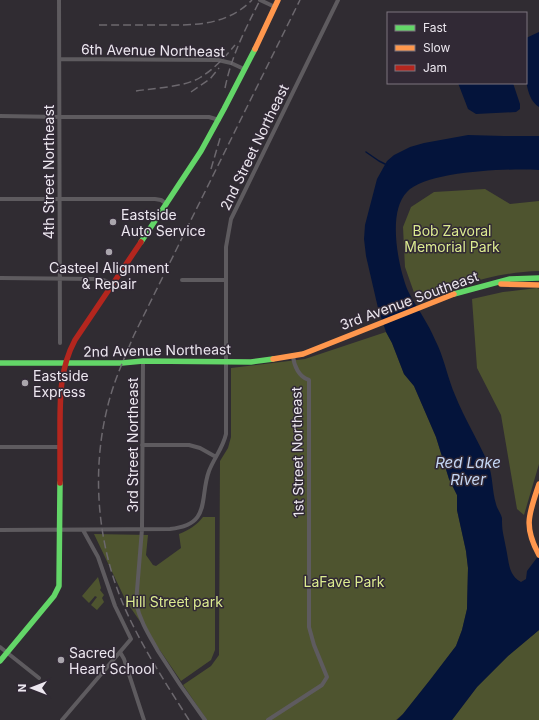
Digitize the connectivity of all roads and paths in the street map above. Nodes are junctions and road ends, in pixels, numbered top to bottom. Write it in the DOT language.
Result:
graph roads {
  1 [pos="59,0"];
  2 [pos="260,0"];
  3 [pos="278,0"];
  4 [pos="338,0"];
  5 [pos="275,7"];
  6 [pos="60,59"];
  7 [pos="244,69"];
  8 [pos="0,116"];
  9 [pos="60,117"];
  10 [pos="219,120"];
  11 [pos="0,199"];
  12 [pos="60,199"];
  13 [pos="167,204"];
  14 [pos="0,278"];
  15 [pos="539,278"];
  16 [pos="60,279"];
  17 [pos="182,280"];
  18 [pos="226,280"];
  19 [pos="517,281"];
  20 [pos="112,284"];
  21 [pos="539,285"];
  22 [pos="60,343"];
  23 [pos="313,349"];
  24 [pos="292,356"];
  25 [pos="143,361"];
  26 [pos="227,362"];
  27 [pos="0,363"];
  28 [pos="64,363"];
  29 [pos="142,446"];
  30 [pos="0,447"];
  31 [pos="60,447"];
  32 [pos="216,457"];
  33 [pos="539,484"];
  34 [pos="142,529"];
  35 [pos="0,530"];
  36 [pos="60,530"];
  37 [pos="83,530"];
  38 [pos="537,552"];
  39 [pos="0,647"];
  40 [pos="120,652"];
  41 [pos="7,653"];
  42 [pos="0,661"];
  43 [pos="39,678"];
  44 [pos="62,720"];
  45 [pos="144,720"];
  46 [pos="205,720"];
  47 [pos="268,720"];
  1 -- 6 [label="street, 4th Street Northeast"];
  2 -- 5 [label="street"];
  3 -- 5 [label="main road"];
  4 -- 18 [label="street, 2nd Street Northeast"];
  5 -- 7 [label="main road"];
  6 -- 7 [label="street, 6th Avenue Northeast"];
  6 -- 9 [label="street, 4th Street Northeast"];
  7 -- 10 [label="main road"];
  8 -- 9 [label="street"];
  9 -- 10 [label="street"];
  9 -- 12 [label="street, 4th Street Northeast"];
  10 -- 13 [label="main road"];
  11 -- 12 [label="street"];
  12 -- 13 [label="street"];
  12 -- 16 [label="street, 4th Street Northeast"];
  13 -- 20 [label="main road"];
  14 -- 16 [label="street"];
  15 -- 19 [label="main road, 3rd Avenue Southeast"];
  16 -- 20 [label="street"];
  16 -- 22 [label="street, 4th Street Northeast"];
  17 -- 18 [label="street"];
  18 -- 26 [label="street, 2nd Street Northeast"];
  19 -- 21 [label="main road"];
  19 -- 23 [label="main road, 3rd Avenue Southeast"];
  20 -- 28 [label="main road"];
  23 -- 24 [label="main road, 2nd Avenue Northeast"];
  24 -- 26 [label="main road, 2nd Avenue Northeast"];
  24 -- 47 [label="street, 1st Street Northeast"];
  25 -- 26 [label="main road, 2nd Avenue Northeast"];
  25 -- 28 [label="main road, 2nd Avenue Northeast"];
  25 -- 29 [label="street, 3rd Street Northeast"];
  26 -- 32 [label="street, 2nd Street Northeast"];
  27 -- 28 [label="main road, 2nd Avenue Northeast"];
  28 -- 31 [label="main road"];
  29 -- 32 [label="street"];
  29 -- 34 [label="street, 3rd Street Northeast"];
  30 -- 31 [label="street"];
  31 -- 36 [label="main road"];
  32 -- 34 [label="street, 2nd Street Northeast"];
  33 -- 38 [label="main road"];
  34 -- 37 [label="street"];
  34 -- 46 [label="street, 3rd Street Northeast"];
  35 -- 36 [label="street"];
  36 -- 37 [label="street"];
  36 -- 41 [label="main road"];
  37 -- 40 [label="street"];
  39 -- 41 [label="street"];
  40 -- 44 [label="street"];
  40 -- 45 [label="street"];
  41 -- 42 [label="main road"];
  41 -- 43 [label="street"];
}
